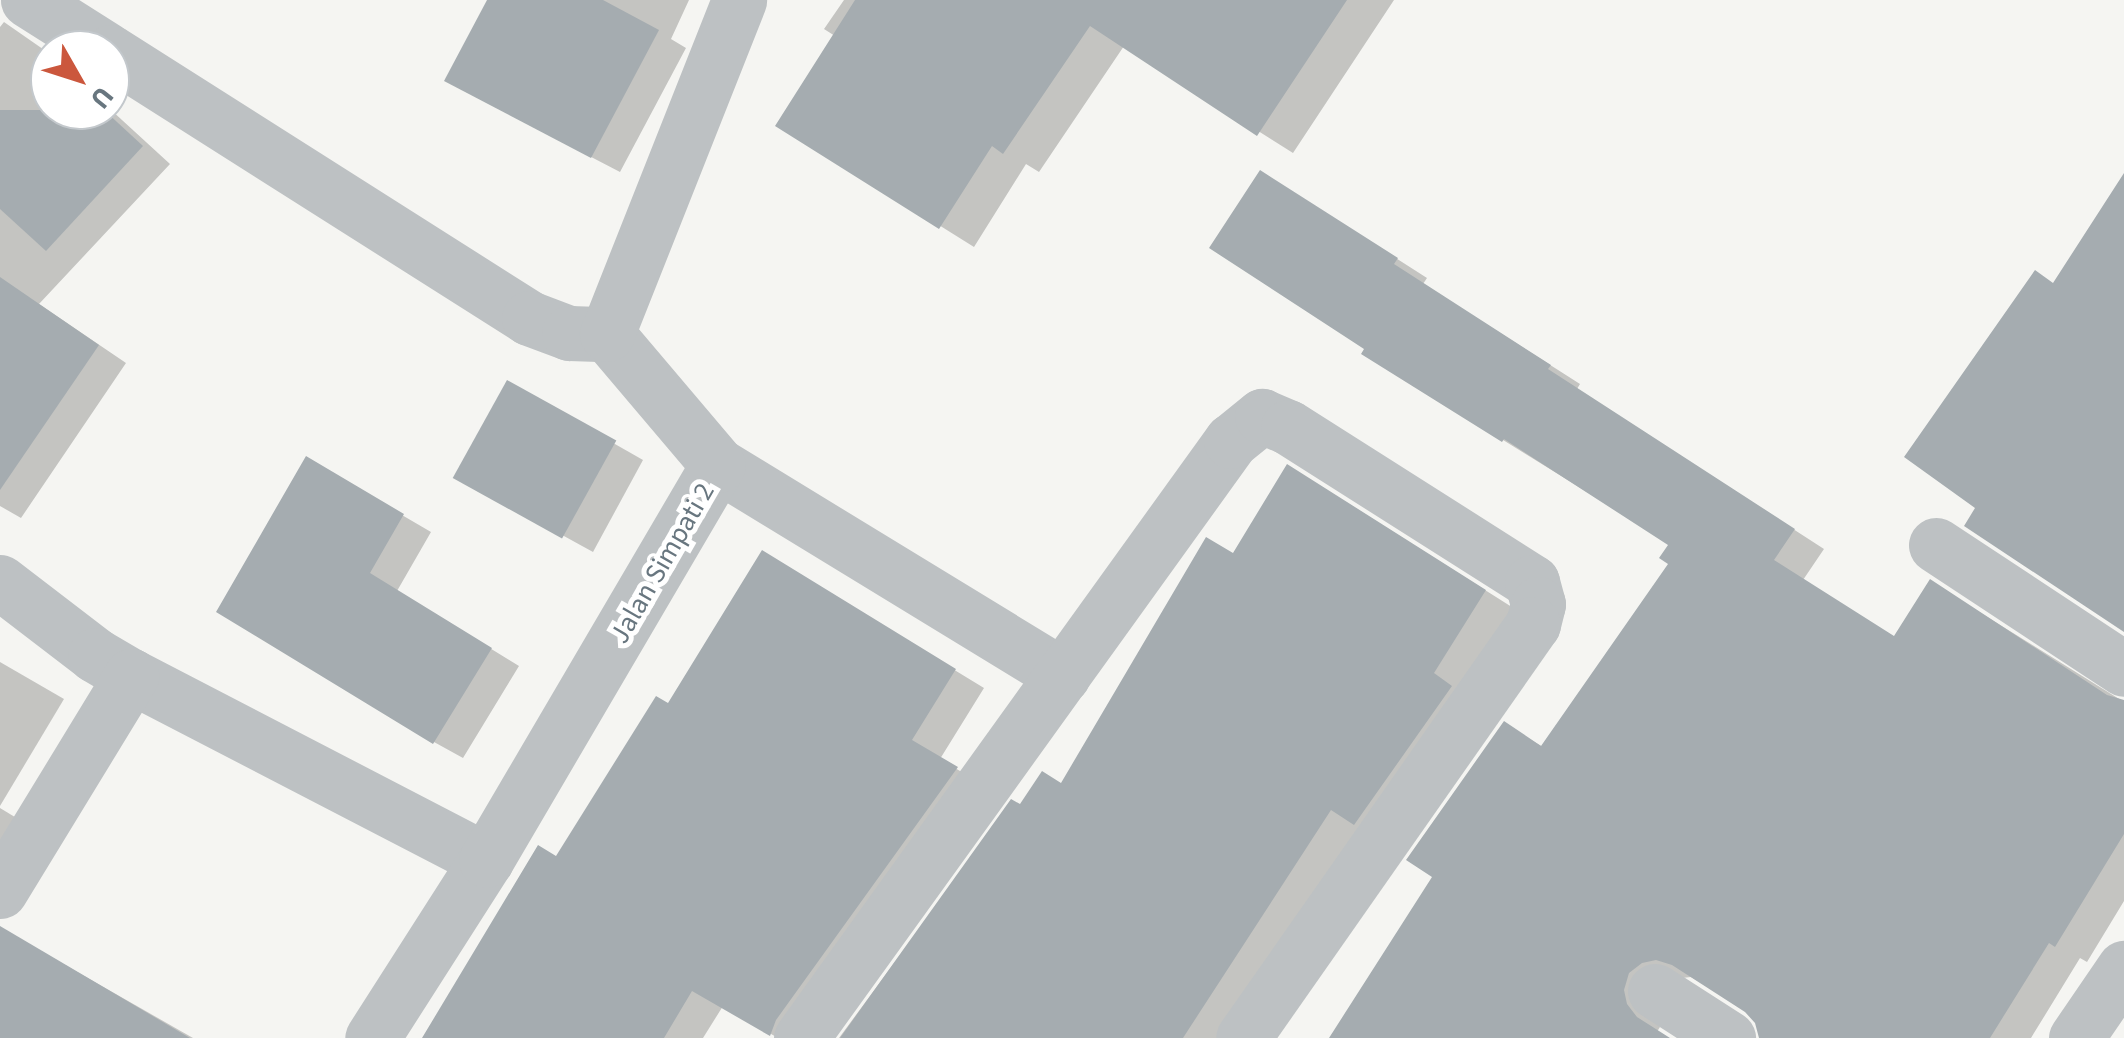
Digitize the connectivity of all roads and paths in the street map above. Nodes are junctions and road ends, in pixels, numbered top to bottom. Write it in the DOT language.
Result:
graph roads {
  1 [pos="28,0"];
  2 [pos="739,0"];
  3 [pos="75,30"];
  4 [pos="130,65"];
  5 [pos="607,334"];
  6 [pos="718,464"];
  7 [pos="1936,545"];
  8 [pos="0,582"];
  9 [pos="2124,669"];
  10 [pos="131,676"];
  11 [pos="1063,676"];
  12 [pos="486,860"];
  13 [pos="0,891"];
  14 [pos="2124,968"];
  15 [pos="1656,991"];
  16 [pos="372,1038"];
  17 [pos="801,1038"];
  18 [pos="1243,1038"];
  19 [pos="1728,1038"];
  20 [pos="2076,1038"];
  1 -- 3 [label="street"];
  2 -- 5 [label="street"];
  4 -- 5 [label="street"];
  5 -- 6 [label="street, Jalan Simpati 2"];
  6 -- 11 [label="street"];
  6 -- 12 [label="street, Jalan Simpati 2"];
  7 -- 9 [label="street"];
  8 -- 10 [label="street"];
  10 -- 12 [label="street"];
  10 -- 13 [label="street"];
  11 -- 17 [label="street"];
  11 -- 18 [label="street"];
  12 -- 16 [label="street, Jalan Simpati 2"];
  14 -- 20 [label="street"];
  15 -- 19 [label="street"];
}
